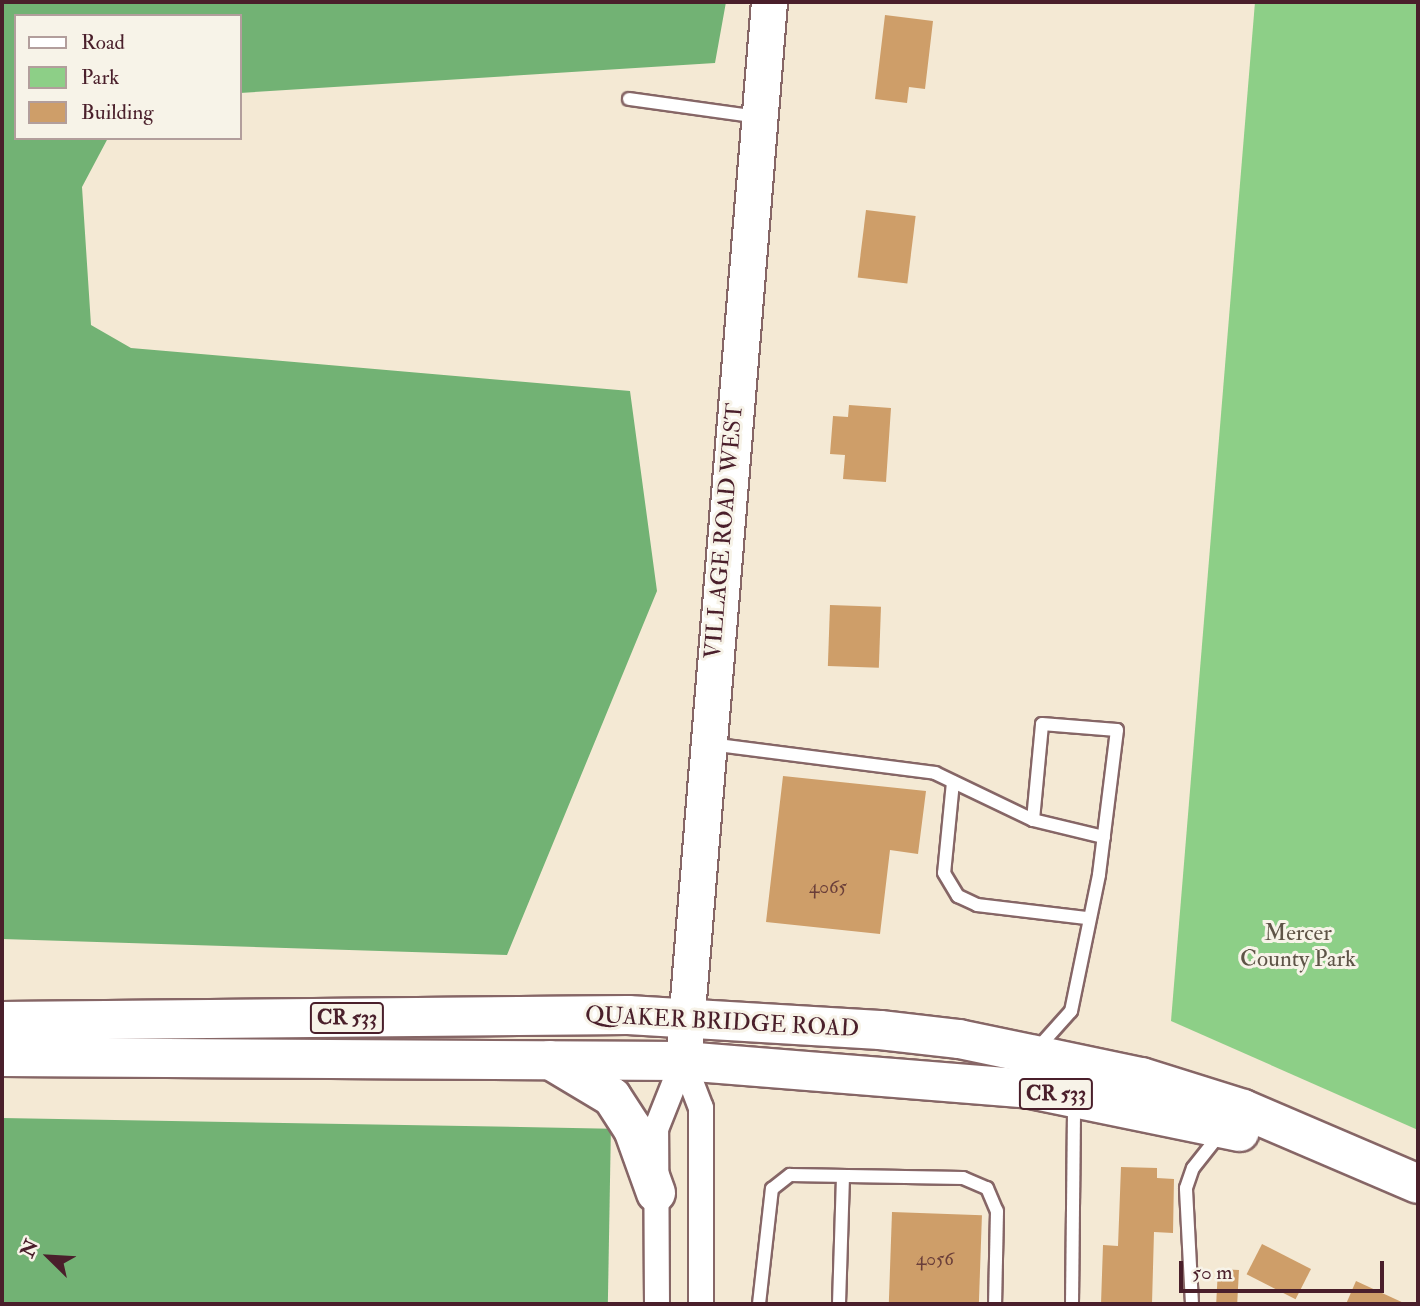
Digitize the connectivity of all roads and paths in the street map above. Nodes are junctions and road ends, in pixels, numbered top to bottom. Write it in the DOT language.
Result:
graph roads {
  1 [pos="769,2"];
  2 [pos="629,99"];
  3 [pos="759,117"];
  4 [pos="706,744"];
  5 [pos="953,782"];
  6 [pos="1034,820"];
  7 [pos="1104,837"];
  8 [pos="1086,918"];
  9 [pos="687,1018"];
  10 [pos="4,1039"];
  11 [pos="1033,1053"];
  12 [pos="548,1059"];
  13 [pos="683,1061"];
  14 [pos="1074,1097"];
  15 [pos="1225,1129"];
  16 [pos="843,1176"];
  17 [pos="1418,1186"];
  18 [pos="656,1193"];
  19 [pos="657,1304"];
  20 [pos="701,1304"];
  21 [pos="759,1304"];
  22 [pos="839,1304"];
  23 [pos="995,1304"];
  24 [pos="1072,1304"];
  25 [pos="1192,1304"];
  1 -- 3 [label="main road, VILLAGE ROAD WEST"];
  2 -- 3 [label="lane"];
  3 -- 4 [label="main road, VILLAGE ROAD WEST"];
  4 -- 5 [label="lane"];
  4 -- 9 [label="main road, VILLAGE ROAD WEST"];
  5 -- 6 [label="lane"];
  5 -- 8 [label="lane"];
  6 -- 7 [label="lane"];
  6 -- 7 [label="lane"];
  7 -- 8 [label="lane"];
  8 -- 11 [label="lane"];
  9 -- 10 [label="main road, QUAKER BRIDGE ROAD / CR 533"];
  9 -- 11 [label="main road, QUAKER BRIDGE ROAD / CR 533"];
  9 -- 13 [label="main road, VILLAGE ROAD WEST"];
  10 -- 12 [label="main road, QUAKER BRIDGE ROAD / CR 533"];
  11 -- 17 [label="main road, QUAKER BRIDGE ROAD / CR 533"];
  12 -- 13 [label="main road, QUAKER BRIDGE ROAD / CR 533"];
  12 -- 18 [label="main road"];
  13 -- 14 [label="main road, QUAKER BRIDGE ROAD / CR 533"];
  13 -- 18 [label="street"];
  13 -- 20 [label="street"];
  14 -- 15 [label="main road, QUAKER BRIDGE ROAD / CR 533"];
  14 -- 24 [label="lane"];
  15 -- 17 [label="main road, QUAKER BRIDGE ROAD / CR 533"];
  15 -- 25 [label="lane"];
  16 -- 21 [label="lane"];
  16 -- 22 [label="lane"];
  16 -- 23 [label="lane"];
  18 -- 19 [label="street"];
}
